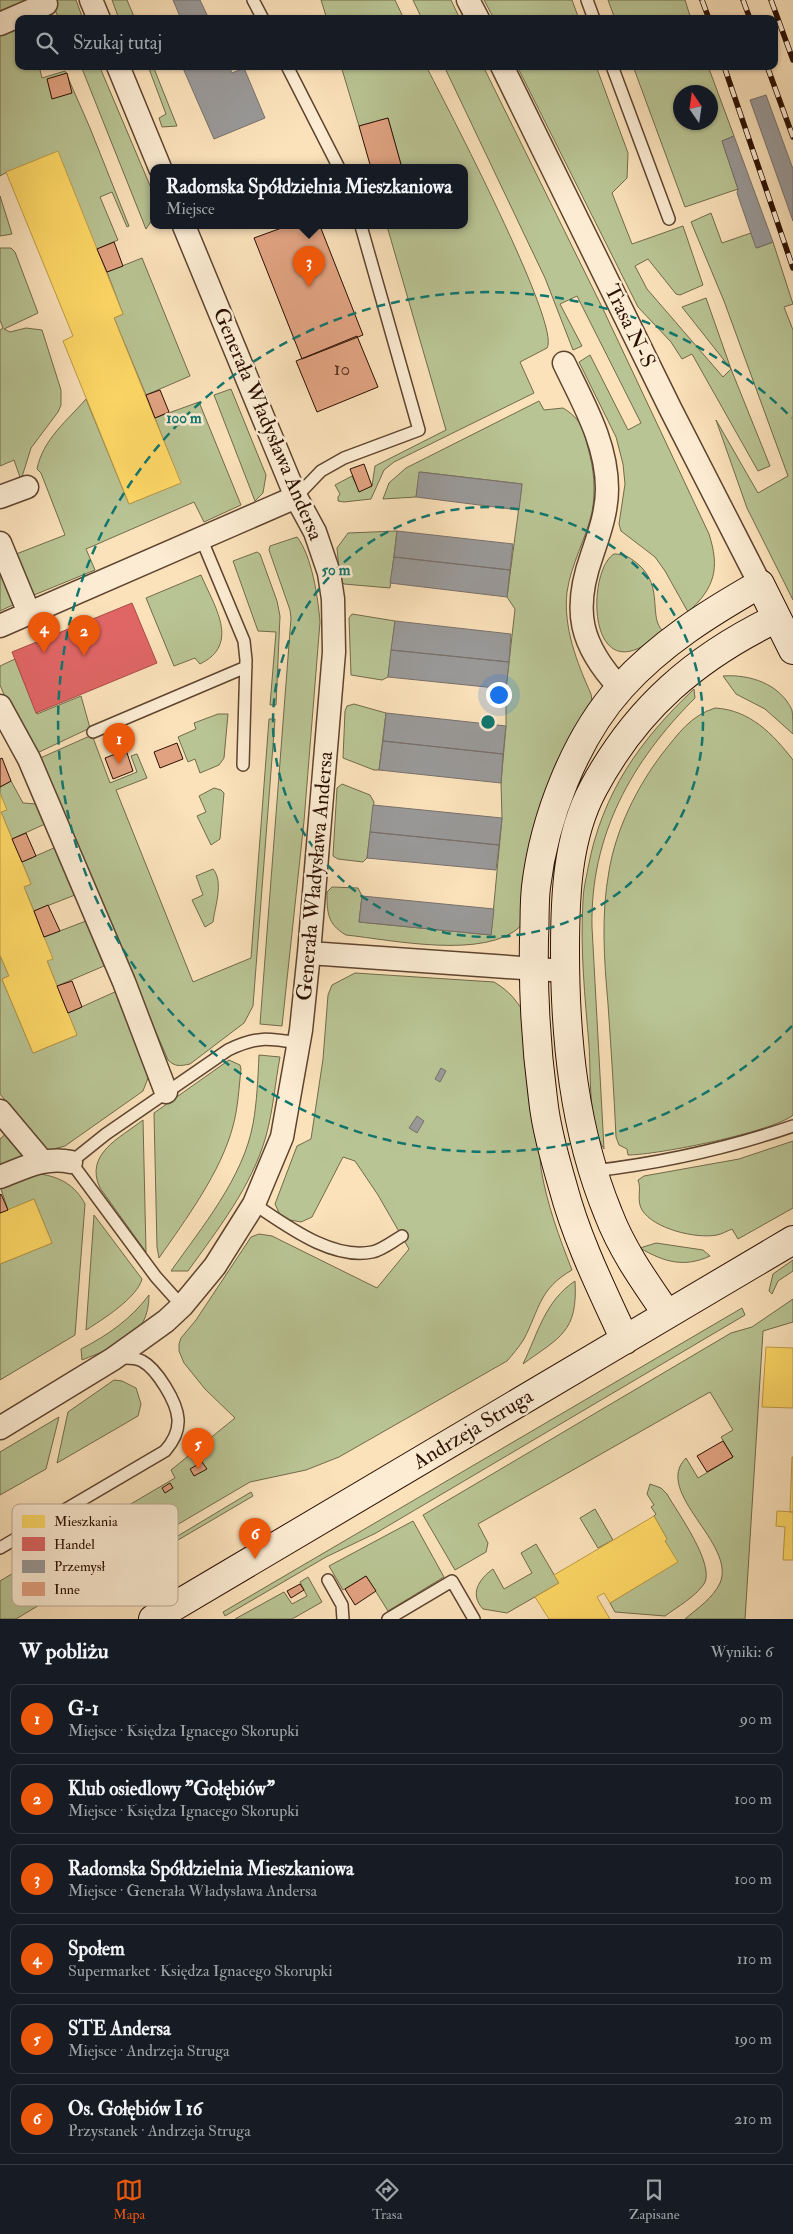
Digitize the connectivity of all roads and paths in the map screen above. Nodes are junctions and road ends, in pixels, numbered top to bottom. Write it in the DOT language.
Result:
graph roads {
  1 [pos="91,0"];
  2 [pos="253,0"];
  3 [pos="468,0"];
  4 [pos="587,0"];
  5 [pos="46,4"];
  6 [pos="21,15"];
  7 [pos="97,15"];
  8 [pos="261,15"];
  9 [pos="476,15"];
  10 [pos="593,15"];
  11 [pos="15,17"];
  12 [pos="0,24"];
  13 [pos="120,70"];
  14 [pos="289,70"];
  15 [pos="504,70"];
  16 [pos="613,70"];
  17 [pos="158,164"];
  18 [pos="337,164"];
  19 [pos="669,219"];
  20 [pos="185,229"];
  21 [pos="362,229"];
  22 [pos="564,363"];
  23 [pos="27,486"];
  24 [pos="0,497"];
  25 [pos="296,497"];
  26 [pos="202,538"];
  27 [pos="0,543"];
  28 [pos="760,584"];
  29 [pos="29,613"];
  30 [pos="777,618"];
  31 [pos="0,626"];
  32 [pos="793,650"];
  33 [pos="246,667"];
  34 [pos="620,688"];
  35 [pos="0,706"];
  36 [pos="93,732"];
  37 [pos="243,766"];
  38 [pos="309,953"];
  39 [pos="534,969"];
  40 [pos="565,971"];
  41 [pos="298,1043"];
  42 [pos="166,1092"];
  43 [pos="0,1111"];
  44 [pos="793,1126"];
  45 [pos="42,1161"];
  46 [pos="71,1162"];
  47 [pos="593,1171"];
  48 [pos="0,1177"];
  49 [pos="254,1204"];
  50 [pos="402,1236"];
  51 [pos="793,1240"];
  52 [pos="182,1306"];
  53 [pos="667,1314"];
  54 [pos="625,1340"];
  55 [pos="113,1359"];
  56 [pos="0,1428"];
  57 [pos="75,1504"];
  58 [pos="12,1541"];
  59 [pos="0,1548"];
  60 [pos="328,1580"];
  61 [pos="178,1605"];
  62 [pos="176,1606"];
  63 [pos="154,1619"];
  64 [pos="343,1619"];
  65 [pos="388,1619"];
  66 [pos="474,1619"];
  1 -- 7 [label="street"];
  2 -- 8 [label="lane"];
  3 -- 9 [label="street"];
  4 -- 10 [label="lane"];
  5 -- 6 [label="street"];
  11 -- 12 [label="street"];
  13 -- 17 [label="street"];
  14 -- 18 [label="lane"];
  15 -- 28 [label="street, Trasa N-S"];
  16 -- 19 [label="lane"];
  20 -- 25 [label="street, Generała Władysława Andersa"];
  21 -- 25 [label="lane"];
  22 -- 34 [label="street"];
  23 -- 24 [label="street"];
  25 -- 26 [label="street"];
  25 -- 38 [label="street, Generała Władysława Andersa"];
  26 -- 29 [label="street"];
  26 -- 33 [label="lane"];
  27 -- 29 [label="street"];
  28 -- 30 [label="main road"];
  28 -- 34 [label="main road"];
  29 -- 31 [label="street"];
  30 -- 32 [label="main road"];
  30 -- 40 [label="main road"];
  33 -- 36 [label="lane"];
  33 -- 37 [label="lane"];
  34 -- 39 [label="main road"];
  35 -- 42 [label="street"];
  38 -- 39 [label="street"];
  38 -- 41 [label="street, Generała Władysława Andersa"];
  39 -- 40 [label="street"];
  39 -- 54 [label="main road"];
  40 -- 47 [label="main road"];
  41 -- 42 [label="lane"];
  41 -- 49 [label="street, Generała Władysława Andersa"];
  42 -- 46 [label="lane"];
  43 -- 45 [label="street"];
  44 -- 47 [label="lane"];
  45 -- 46 [label="street"];
  45 -- 48 [label="street"];
  46 -- 52 [label="lane"];
  47 -- 53 [label="main road"];
  49 -- 50 [label="lane"];
  49 -- 52 [label="street, Generała Władysława Andersa"];
  51 -- 53 [label="main road, Andrzeja Struga"];
  52 -- 55 [label="street, Generała Władysława Andersa"];
  53 -- 54 [label="main road, Andrzeja Struga"];
  54 -- 61 [label="main road, Andrzeja Struga"];
  55 -- 56 [label="street, Generała Władysława Andersa"];
  55 -- 57 [label="lane"];
  58 -- 59 [label="lane"];
  60 -- 64 [label="lane"];
  62 -- 63 [label="main road, Andrzeja Struga"];
  65 -- 66 [label="lane"];
}
